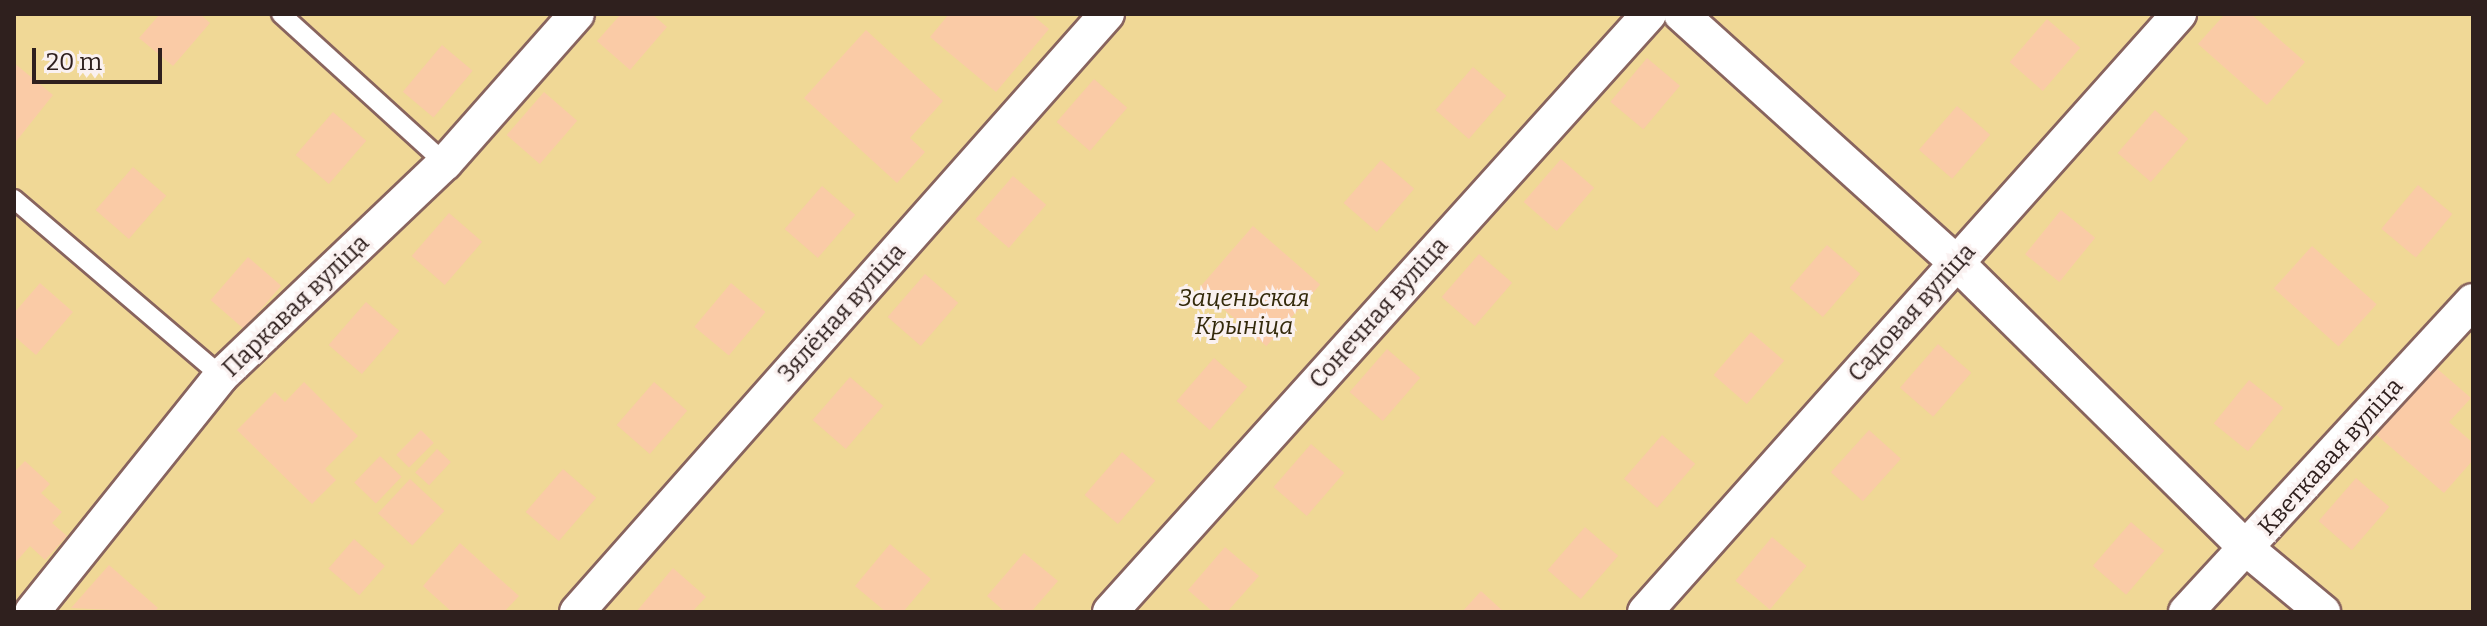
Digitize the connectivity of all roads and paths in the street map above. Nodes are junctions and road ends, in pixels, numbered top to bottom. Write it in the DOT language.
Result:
graph roads {
  1 [pos="281,14"];
  2 [pos="577,14"];
  3 [pos="1107,14"];
  4 [pos="1649,14"];
  5 [pos="1681,14"];
  6 [pos="2179,14"];
  7 [pos="445,163"];
  8 [pos="14,199"];
  9 [pos="1957,263"];
  10 [pos="2473,301"];
  11 [pos="221,376"];
  12 [pos="2247,549"];
  13 [pos="32,612"];
  14 [pos="577,612"];
  15 [pos="1110,612"];
  16 [pos="1645,612"];
  17 [pos="2186,612"];
  18 [pos="2323,612"];
  1 -- 7 [label="lane"];
  2 -- 7 [label="street, Паркавая вуліца"];
  3 -- 14 [label="street, Зялёная вуліца"];
  4 -- 15 [label="street, Сонечная вуліца"];
  5 -- 9 [label="street"];
  6 -- 9 [label="street, Садовая вуліца"];
  7 -- 11 [label="street, Паркавая вуліца"];
  8 -- 11 [label="lane"];
  9 -- 12 [label="street"];
  9 -- 16 [label="street, Садовая вуліца"];
  10 -- 12 [label="street, Кветкавая вуліца"];
  11 -- 13 [label="street, Паркавая вуліца"];
  12 -- 17 [label="street, Кветкавая вуліца"];
  12 -- 18 [label="street"];
}
